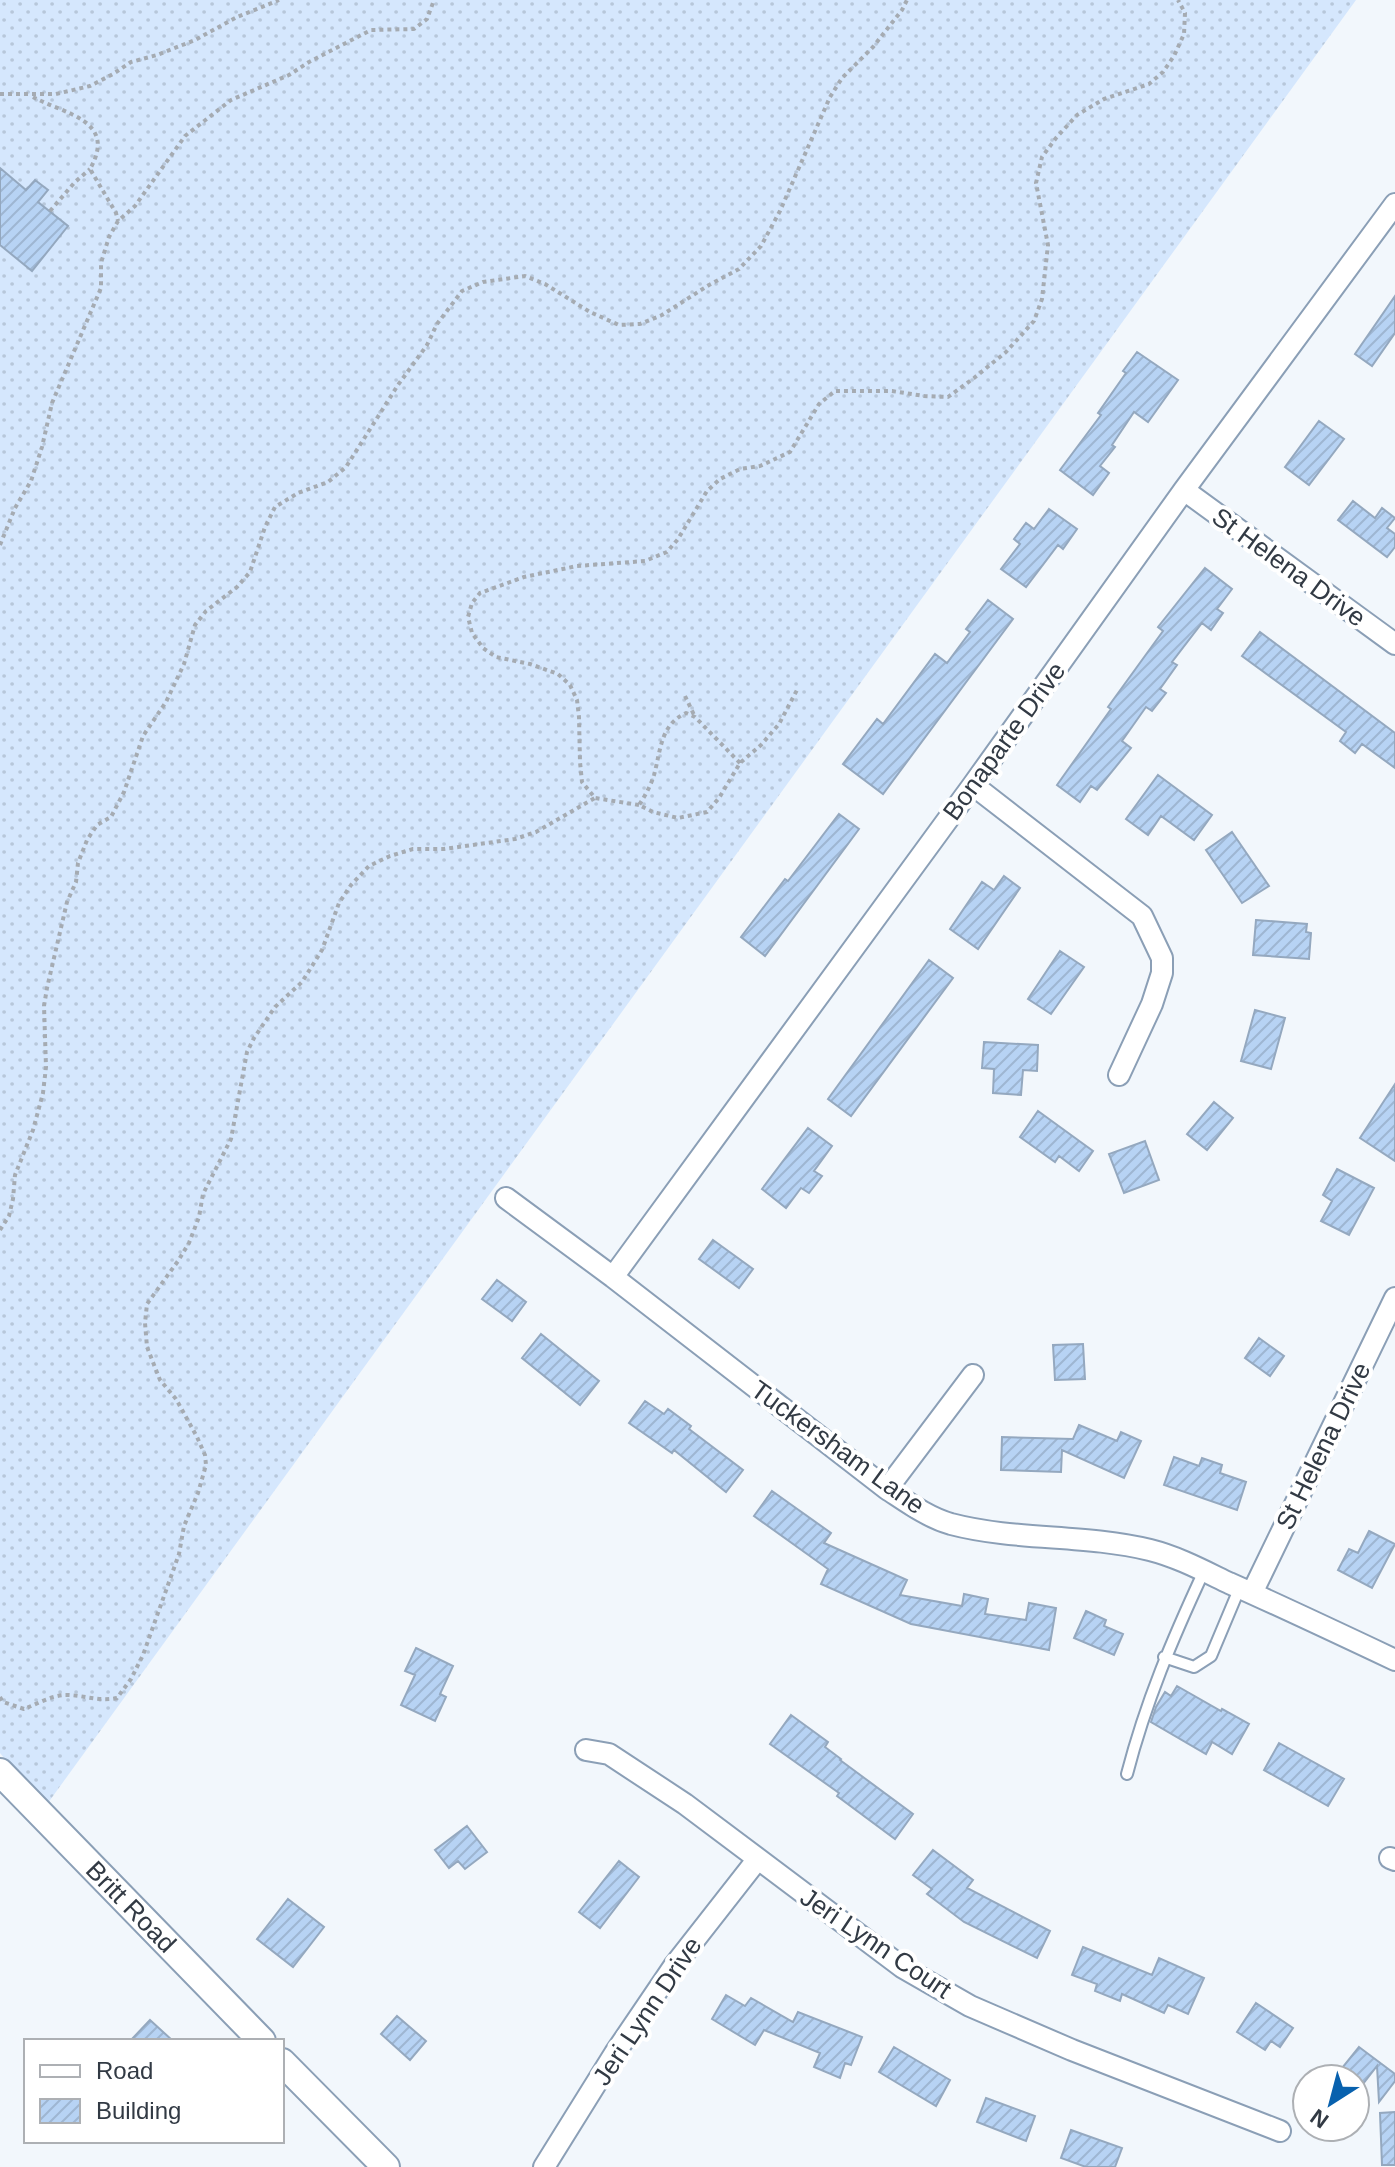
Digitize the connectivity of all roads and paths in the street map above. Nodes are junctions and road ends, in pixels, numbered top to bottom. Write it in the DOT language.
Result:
graph roads {
  1 [pos="279,0"];
  2 [pos="434,0"];
  3 [pos="907,0"];
  4 [pos="1178,0"];
  5 [pos="0,94"];
  6 [pos="31,96"];
  7 [pos="90,169"];
  8 [pos="1394,209"];
  9 [pos="50,211"];
  10 [pos="118,221"];
  11 [pos="1184,490"];
  12 [pos="0,545"];
  13 [pos="1395,644"];
  14 [pos="797,690"];
  15 [pos="685,696"];
  16 [pos="695,717"];
  17 [pos="740,763"];
  18 [pos="973,785"];
  19 [pos="595,798"];
  20 [pos="639,805"];
  21 [pos="1119,1075"];
  22 [pos="506,1198"];
  23 [pos="0,1230"];
  24 [pos="613,1277"];
  25 [pos="1395,1298"];
  26 [pos="973,1375"];
  27 [pos="887,1489"];
  28 [pos="1204,1571"];
  29 [pos="1246,1590"];
  30 [pos="1164,1657"];
  31 [pos="1395,1660"];
  32 [pos="0,1697"];
  33 [pos="586,1750"];
  34 [pos="0,1772"];
  35 [pos="1127,1774"];
  36 [pos="757,1860"];
  37 [pos="260,2039"];
  38 [pos="284,2064"];
  39 [pos="1280,2131"];
  40 [pos="386,2167"];
  41 [pos="544,2167"];
  1 -- 6 [label="path"];
  2 -- 10 [label="path"];
  3 -- 23 [label="path"];
  4 -- 19 [label="path"];
  5 -- 6 [label="path"];
  6 -- 7 [label="path"];
  7 -- 9 [label="path"];
  7 -- 10 [label="path"];
  8 -- 11 [label="street, Bonaparte Drive"];
  10 -- 12 [label="path"];
  11 -- 13 [label="street, St Helena Drive"];
  11 -- 18 [label="street, Bonaparte Drive"];
  14 -- 17 [label="path"];
  15 -- 16 [label="path"];
  16 -- 17 [label="path"];
  16 -- 20 [label="path"];
  17 -- 20 [label="path"];
  18 -- 21 [label="street"];
  18 -- 24 [label="street, Bonaparte Drive"];
  19 -- 20 [label="path"];
  19 -- 32 [label="path"];
  22 -- 24 [label="street, Tuckersham Lane"];
  24 -- 27 [label="street, Tuckersham Lane"];
  25 -- 29 [label="street, St Helena Drive"];
  26 -- 27 [label="street"];
  27 -- 28 [label="street, Tuckersham Lane"];
  28 -- 29 [label="street, Tuckersham Lane"];
  28 -- 30 [label="lane"];
  29 -- 30 [label="lane"];
  29 -- 31 [label="street, Tuckersham Lane"];
  30 -- 35 [label="lane"];
  33 -- 36 [label="street, Jeri Lynn Court"];
  34 -- 37 [label="street, Britt Road"];
  36 -- 39 [label="street, Jeri Lynn Court"];
  36 -- 41 [label="street, Jeri Lynn Drive"];
  38 -- 40 [label="street"];
}
